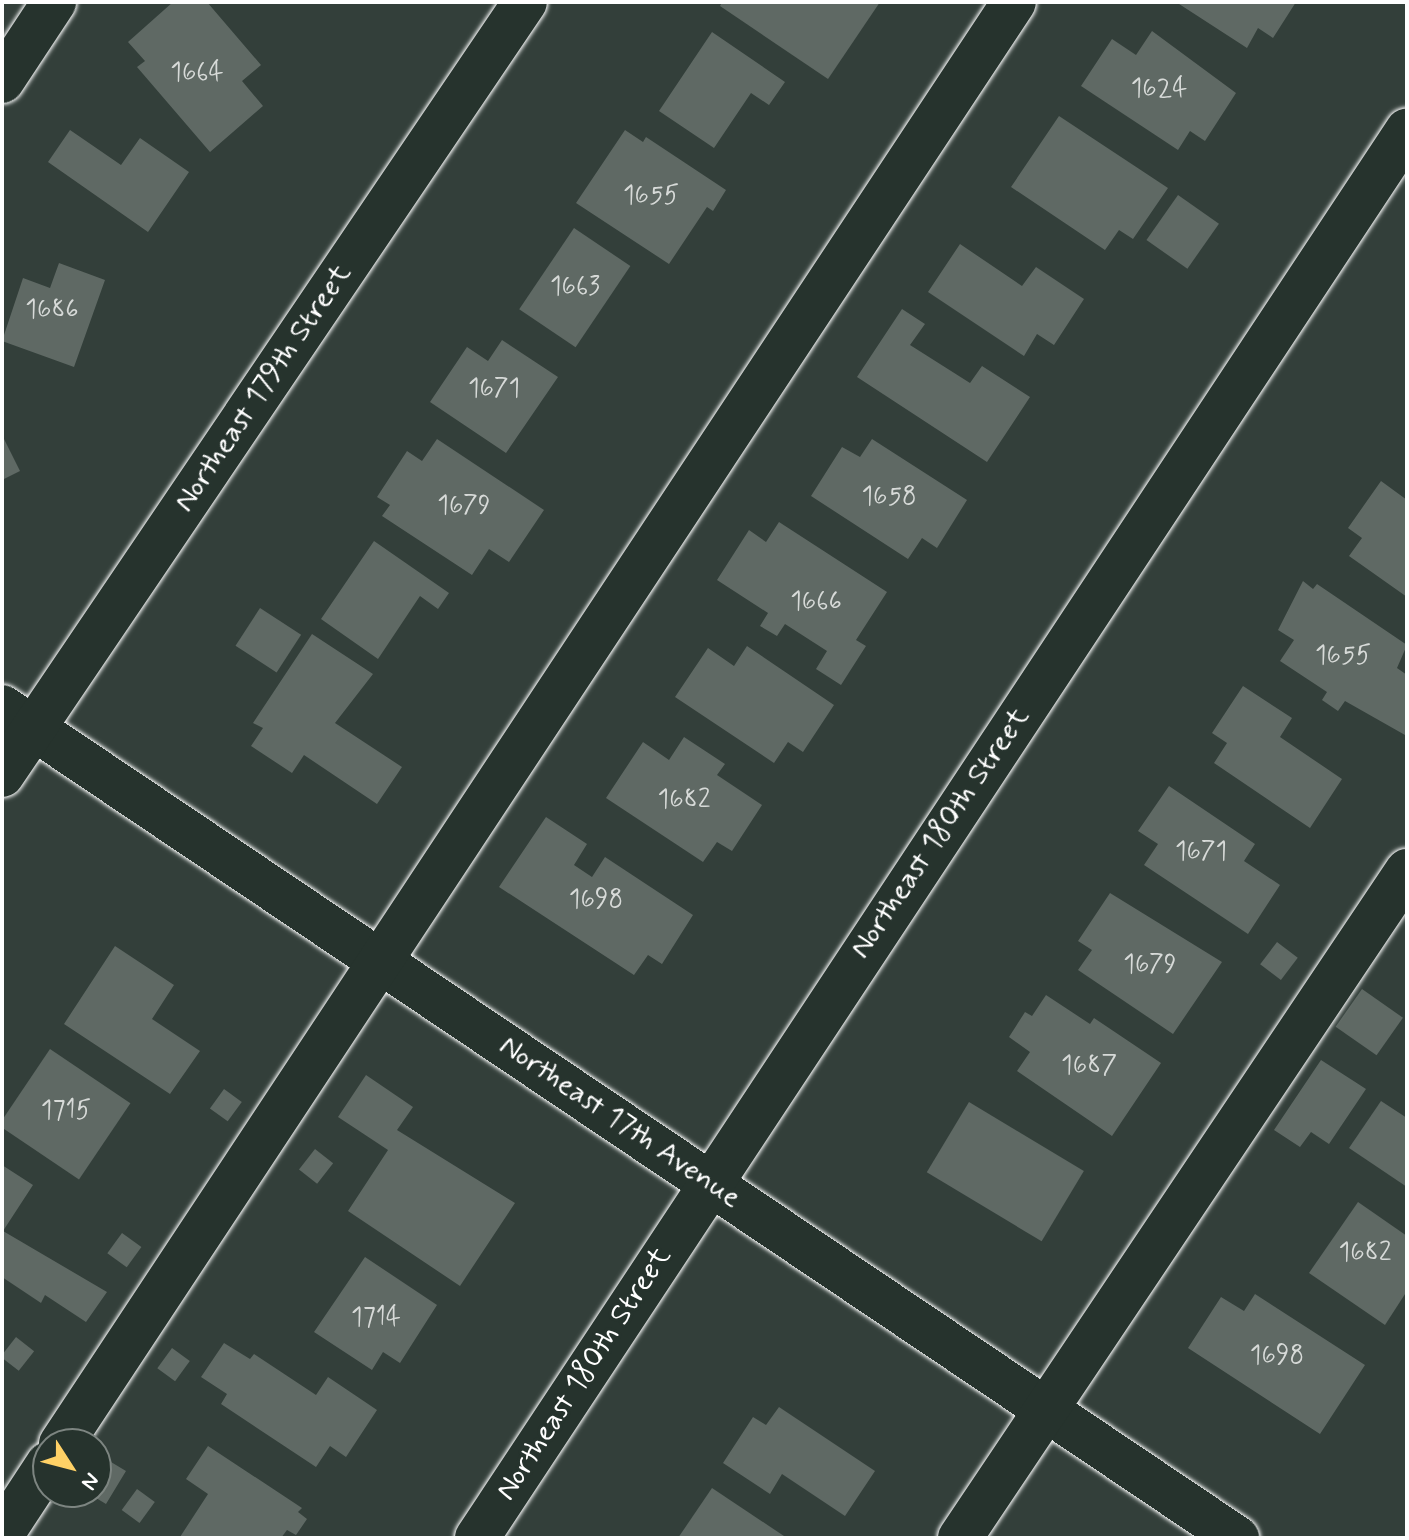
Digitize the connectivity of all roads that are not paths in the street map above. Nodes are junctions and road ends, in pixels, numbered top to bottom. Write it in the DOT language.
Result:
graph roads {
  1 [pos="54,2"];
  2 [pos="525,2"];
  3 [pos="1014,2"];
  4 [pos="2,81"];
  5 [pos="1407,131"];
  6 [pos="17,717"];
  7 [pos="2,775"];
  8 [pos="1407,871"];
  9 [pos="380,961"];
  10 [pos="709,1182"];
  11 [pos="1046,1409"];
  12 [pos="72,1428"];
  13 [pos="32,1488"];
  14 [pos="2,1534"];
  15 [pos="477,1538"];
  16 [pos="960,1538"];
  17 [pos="1237,1538"];
  1 -- 4 [label="street"];
  2 -- 6 [label="street, Northeast 179th Street"];
  3 -- 9 [label="street"];
  5 -- 10 [label="street, Northeast 180th Street"];
  6 -- 7 [label="street, Northeast 179th Street"];
  6 -- 9 [label="street, Northeast 17th Avenue"];
  8 -- 11 [label="street"];
  9 -- 10 [label="street, Northeast 17th Avenue"];
  9 -- 12 [label="street"];
  10 -- 11 [label="street, Northeast 17th Avenue"];
  10 -- 15 [label="street, Northeast 180th Street"];
  11 -- 16 [label="street"];
  11 -- 17 [label="street, Northeast 17th Avenue"];
  13 -- 14 [label="street"];
}
